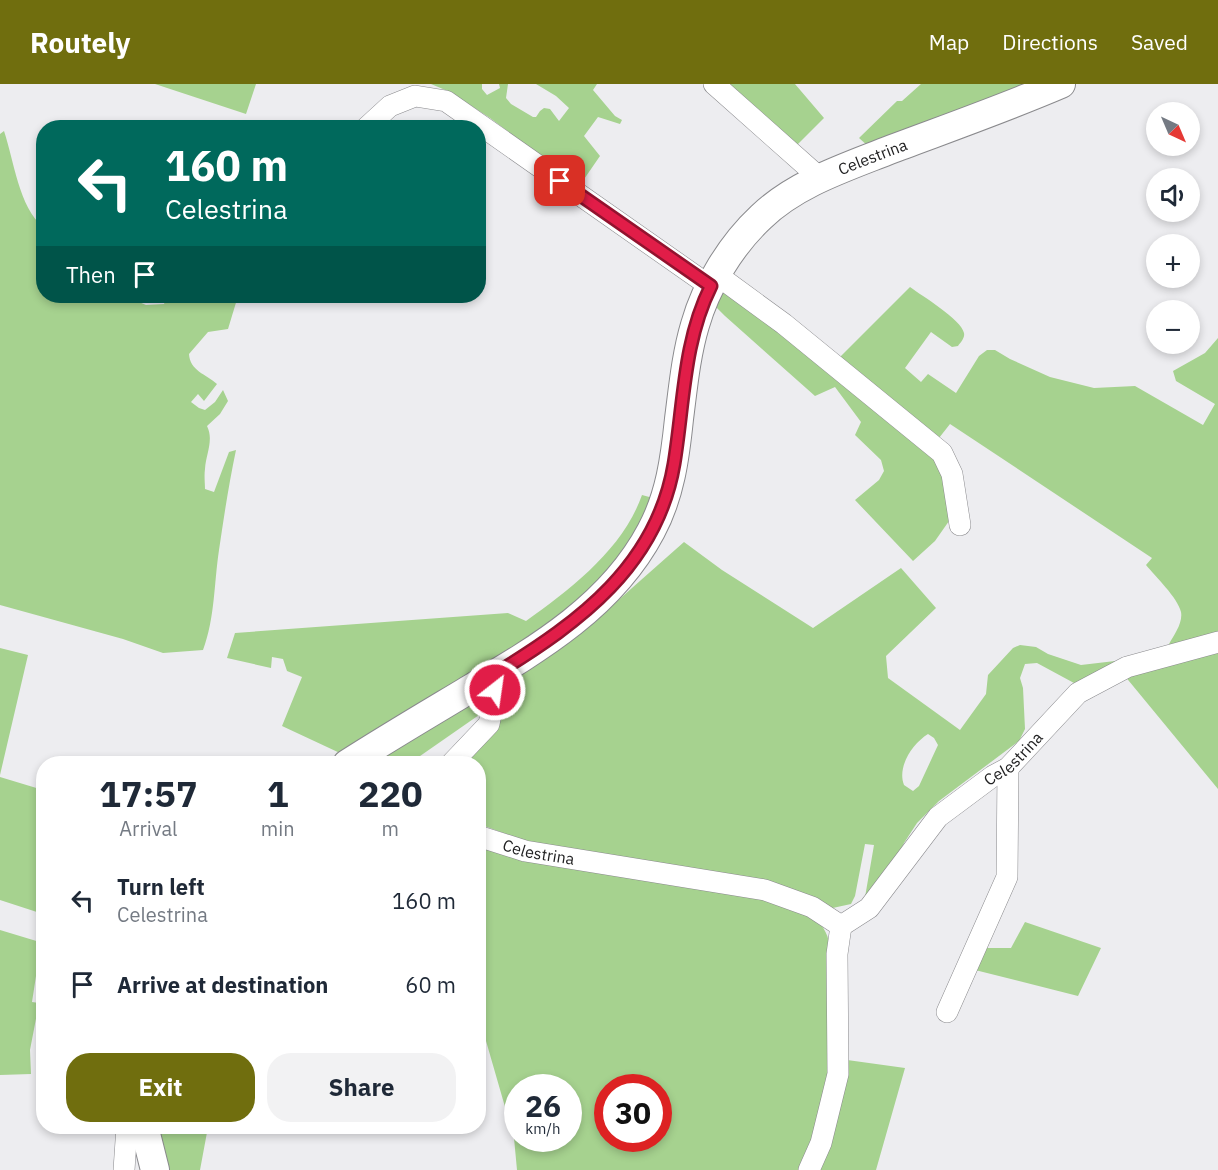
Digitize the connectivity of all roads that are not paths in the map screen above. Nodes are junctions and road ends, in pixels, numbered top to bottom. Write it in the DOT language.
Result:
graph roads {
  1 [pos="714,84"];
  2 [pos="1060,84"];
  3 [pos="375,120"];
  4 [pos="474,120"];
  5 [pos="486,128"];
  6 [pos="821,179"];
  7 [pos="714,281"];
  8 [pos="960,525"];
  9 [pos="1218,642"];
  10 [pos="498,672"];
  11 [pos="360,756"];
  12 [pos="459,756"];
  13 [pos="1008,768"];
  14 [pos="486,839"];
  15 [pos="841,926"];
  16 [pos="947,1012"];
  17 [pos="126,1134"];
  18 [pos="146,1134"];
  19 [pos="124,1170"];
  20 [pos="154,1170"];
  21 [pos="809,1170"];
  1 -- 6 [label="street"];
  2 -- 6 [label="street, Celestrina"];
  3 -- 4 [label="street"];
  5 -- 7 [label="street"];
  6 -- 7 [label="street, Celestrina"];
  7 -- 8 [label="street"];
  7 -- 10 [label="street, Celestrina"];
  9 -- 13 [label="street, Celestrina"];
  10 -- 11 [label="street, Celestrina"];
  10 -- 12 [label="street"];
  13 -- 15 [label="street, Celestrina"];
  13 -- 16 [label="street"];
  14 -- 15 [label="street, Celestrina"];
  15 -- 21 [label="street"];
  17 -- 19 [label="street"];
  18 -- 20 [label="street"];
}
